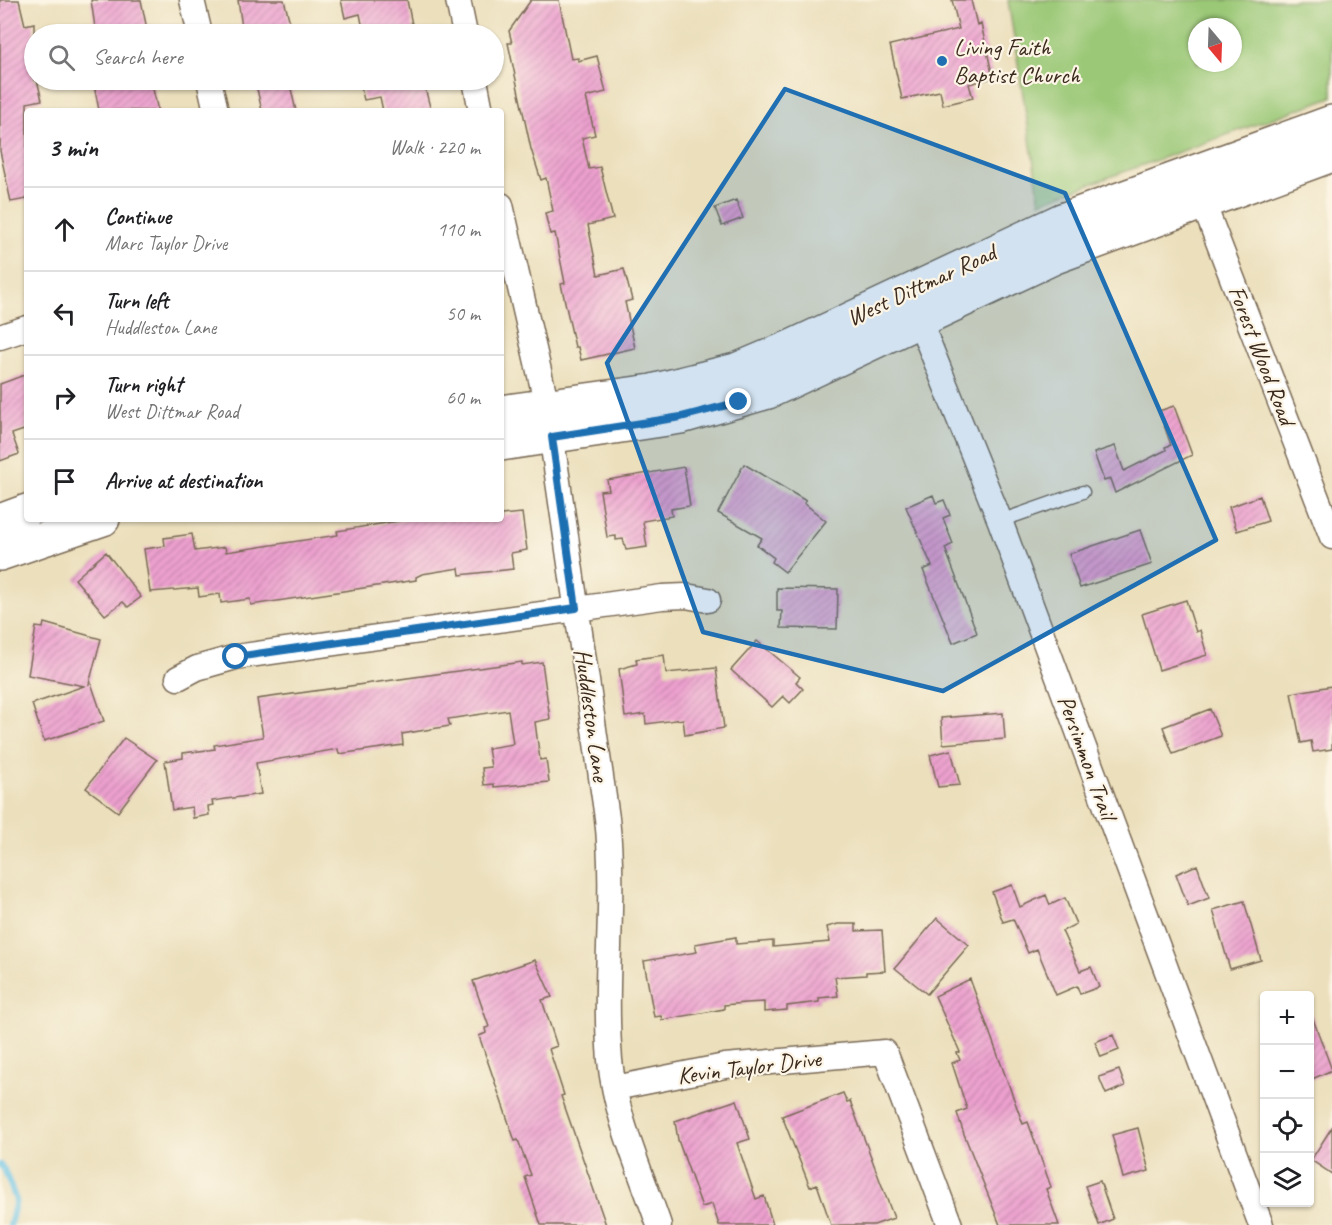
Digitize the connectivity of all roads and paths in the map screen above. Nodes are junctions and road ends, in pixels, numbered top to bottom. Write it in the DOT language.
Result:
graph roads {
  1 [pos="192,0"];
  2 [pos="458,0"];
  3 [pos="198,24"];
  4 [pos="463,24"];
  5 [pos="211,90"];
  6 [pos="477,90"];
  7 [pos="215,108"];
  8 [pos="480,108"];
  9 [pos="1332,122"];
  10 [pos="1332,155"];
  11 [pos="1197,187"];
  12 [pos="504,237"];
  13 [pos="910,290"];
  14 [pos="918,321"];
  15 [pos="24,329"];
  16 [pos="0,336"];
  17 [pos="548,406"];
  18 [pos="504,412"];
  19 [pos="552,437"];
  20 [pos="504,444"];
  21 [pos="1083,492"];
  22 [pos="24,512"];
  23 [pos="0,521"];
  24 [pos="1000,521"];
  25 [pos="94,522"];
  26 [pos="1332,537"];
  27 [pos="0,554"];
  28 [pos="708,600"];
  29 [pos="576,608"];
  30 [pos="178,678"];
  31 [pos="615,1088"];
  32 [pos="659,1225"];
  33 [pos="950,1225"];
  34 [pos="1261,1225"];
  1 -- 3 [label="street"];
  2 -- 4 [label="street"];
  5 -- 7 [label="street"];
  6 -- 8 [label="street"];
  9 -- 11 [label="street, West Dittmar Road"];
  10 -- 11 [label="street, West Dittmar Road"];
  11 -- 13 [label="street, West Dittmar Road"];
  11 -- 14 [label="street, West Dittmar Road"];
  11 -- 26 [label="street, Forest Wood Road"];
  12 -- 17 [label="street, Huddleston Lane"];
  13 -- 14 [label="street, Persimmon Trail"];
  13 -- 17 [label="street, West Dittmar Road"];
  14 -- 19 [label="street, West Dittmar Road"];
  14 -- 24 [label="street, Persimmon Trail"];
  15 -- 16 [label="street"];
  17 -- 18 [label="street, West Dittmar Road"];
  17 -- 19 [label="street, Huddleston Lane"];
  19 -- 20 [label="street, West Dittmar Road"];
  19 -- 29 [label="street, Huddleston Lane"];
  21 -- 24 [label="lane"];
  22 -- 23 [label="street"];
  24 -- 34 [label="street, Persimmon Trail"];
  25 -- 27 [label="street"];
  28 -- 29 [label="street"];
  29 -- 30 [label="street"];
  29 -- 31 [label="street, Huddleston Lane"];
  31 -- 32 [label="street, Huddleston Lane"];
  31 -- 33 [label="street, Kevin Taylor Drive"];
}
